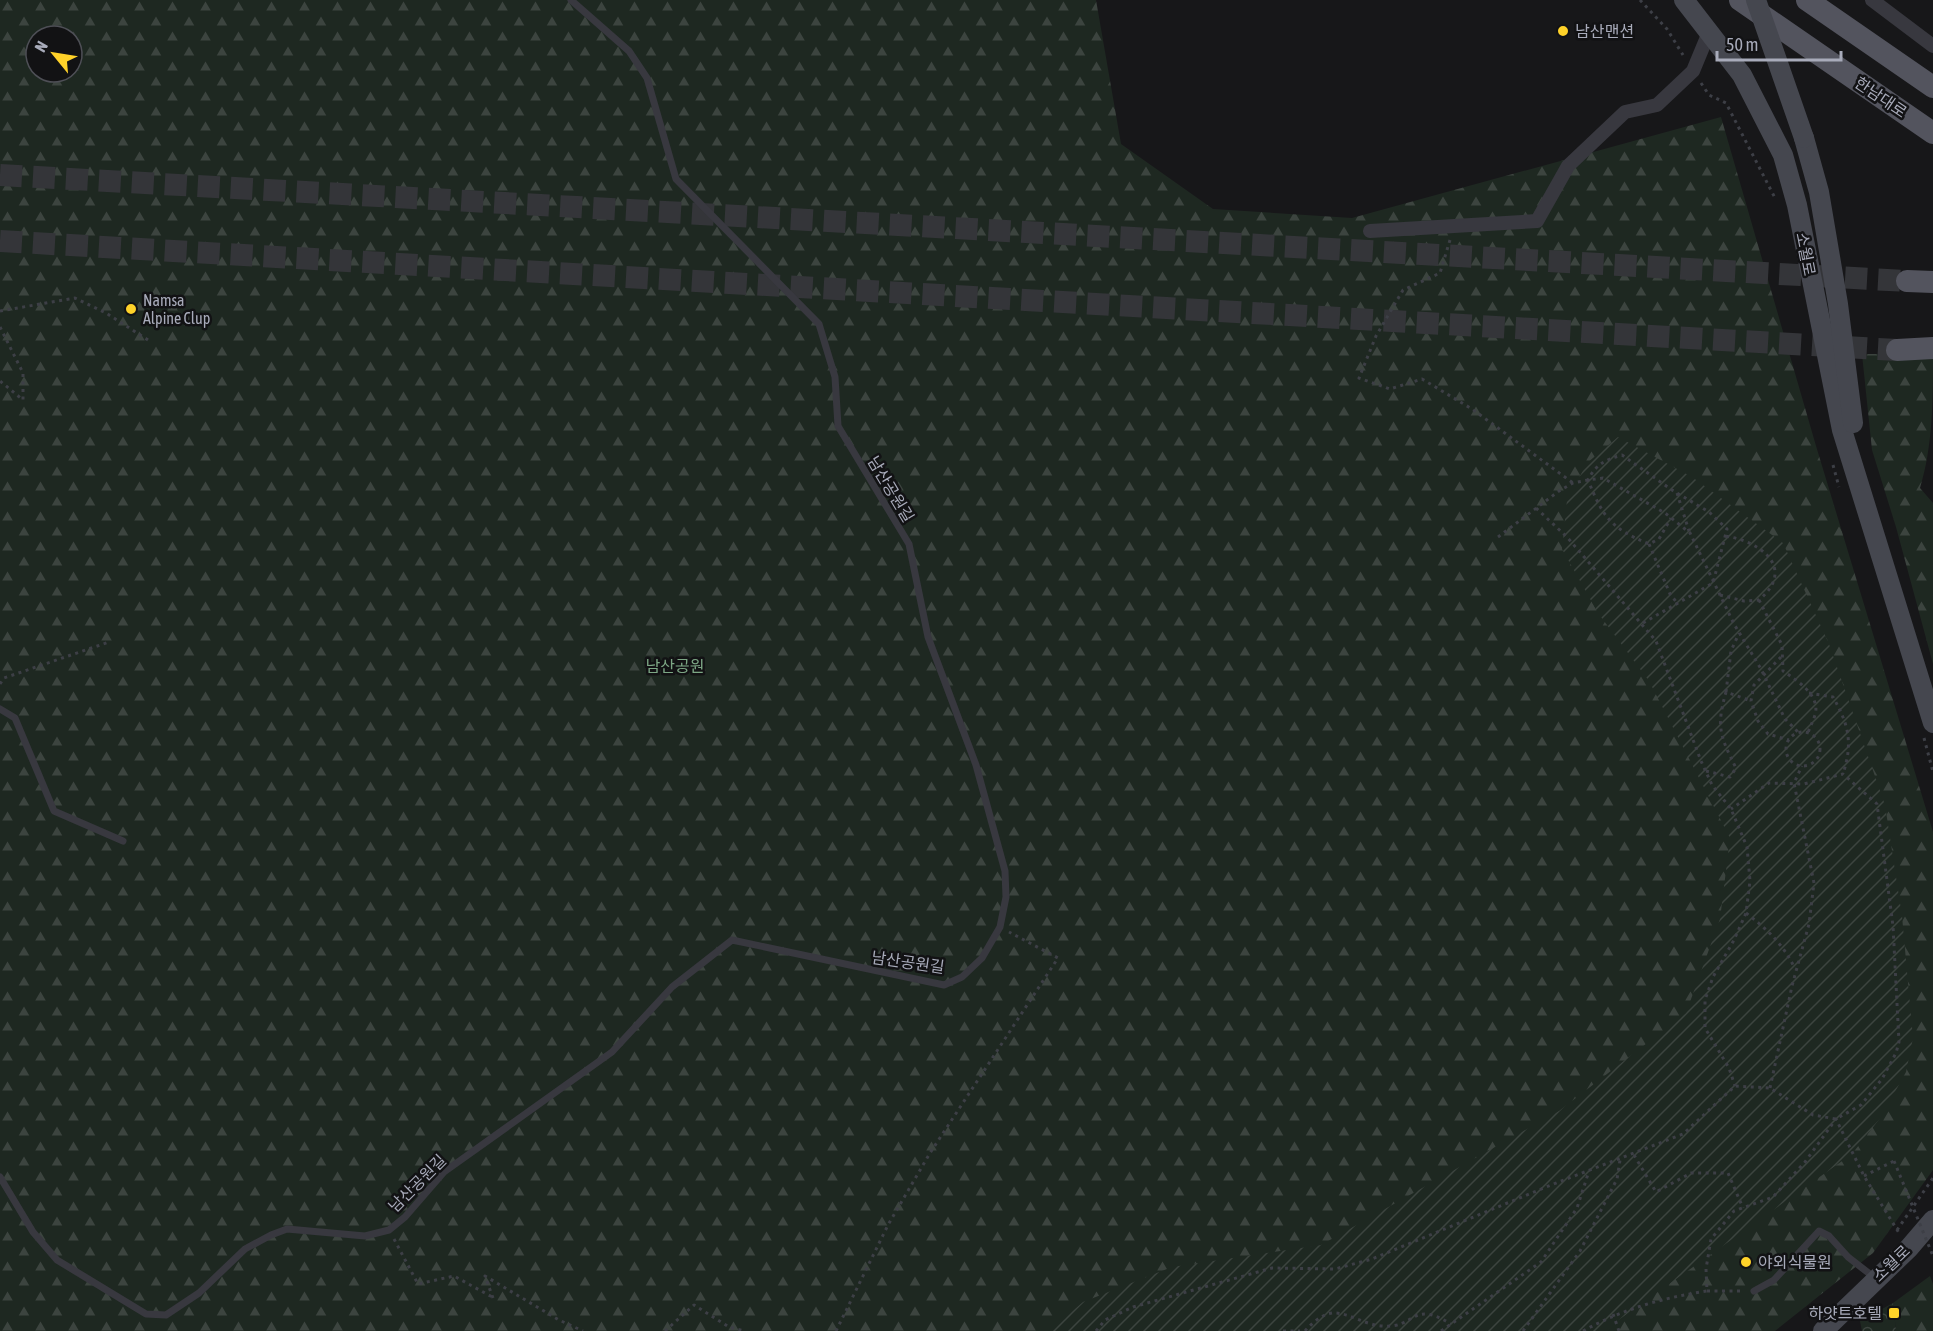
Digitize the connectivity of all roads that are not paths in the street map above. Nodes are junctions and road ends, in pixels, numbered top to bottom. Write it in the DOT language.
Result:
graph roads {
  1 [pos="572,0"];
  2 [pos="1684,0"];
  3 [pos="1740,0"];
  4 [pos="1756,0"];
  5 [pos="1807,0"];
  6 [pos="1872,0"];
  7 [pos="1710,30"];
  8 [pos="1930,39"];
  9 [pos="1933,87"];
  10 [pos="1933,133"];
  11 [pos="1370,231"];
  12 [pos="1907,281"];
  13 [pos="1933,282"];
  14 [pos="1933,348"];
  15 [pos="1897,350"];
  16 [pos="1873,532"];
  17 [pos="0,709"];
  18 [pos="1933,723"];
  19 [pos="123,841"];
  20 [pos="0,1177"];
  21 [pos="1933,1220"];
  22 [pos="1875,1278"];
  23 [pos="1754,1291"];
  24 [pos="1823,1331"];
  1 -- 20 [label="lane, 남산공원길"];
  2 -- 7 [label="main road, 소월로"];
  3 -- 10 [label="main road, 한남대로"];
  4 -- 16 [label="main road, 소월로, bridge"];
  5 -- 9 [label="main road"];
  6 -- 8 [label="street"];
  7 -- 11 [label="street"];
  7 -- 16 [label="main road, 소월로"];
  12 -- 13 [label="main road"];
  14 -- 15 [label="main road"];
  16 -- 18 [label="main road, 소월로"];
  17 -- 19 [label="lane"];
  21 -- 22 [label="main road, 소월로"];
  22 -- 23 [label="lane"];
  22 -- 24 [label="main road, 소월로"];
}
